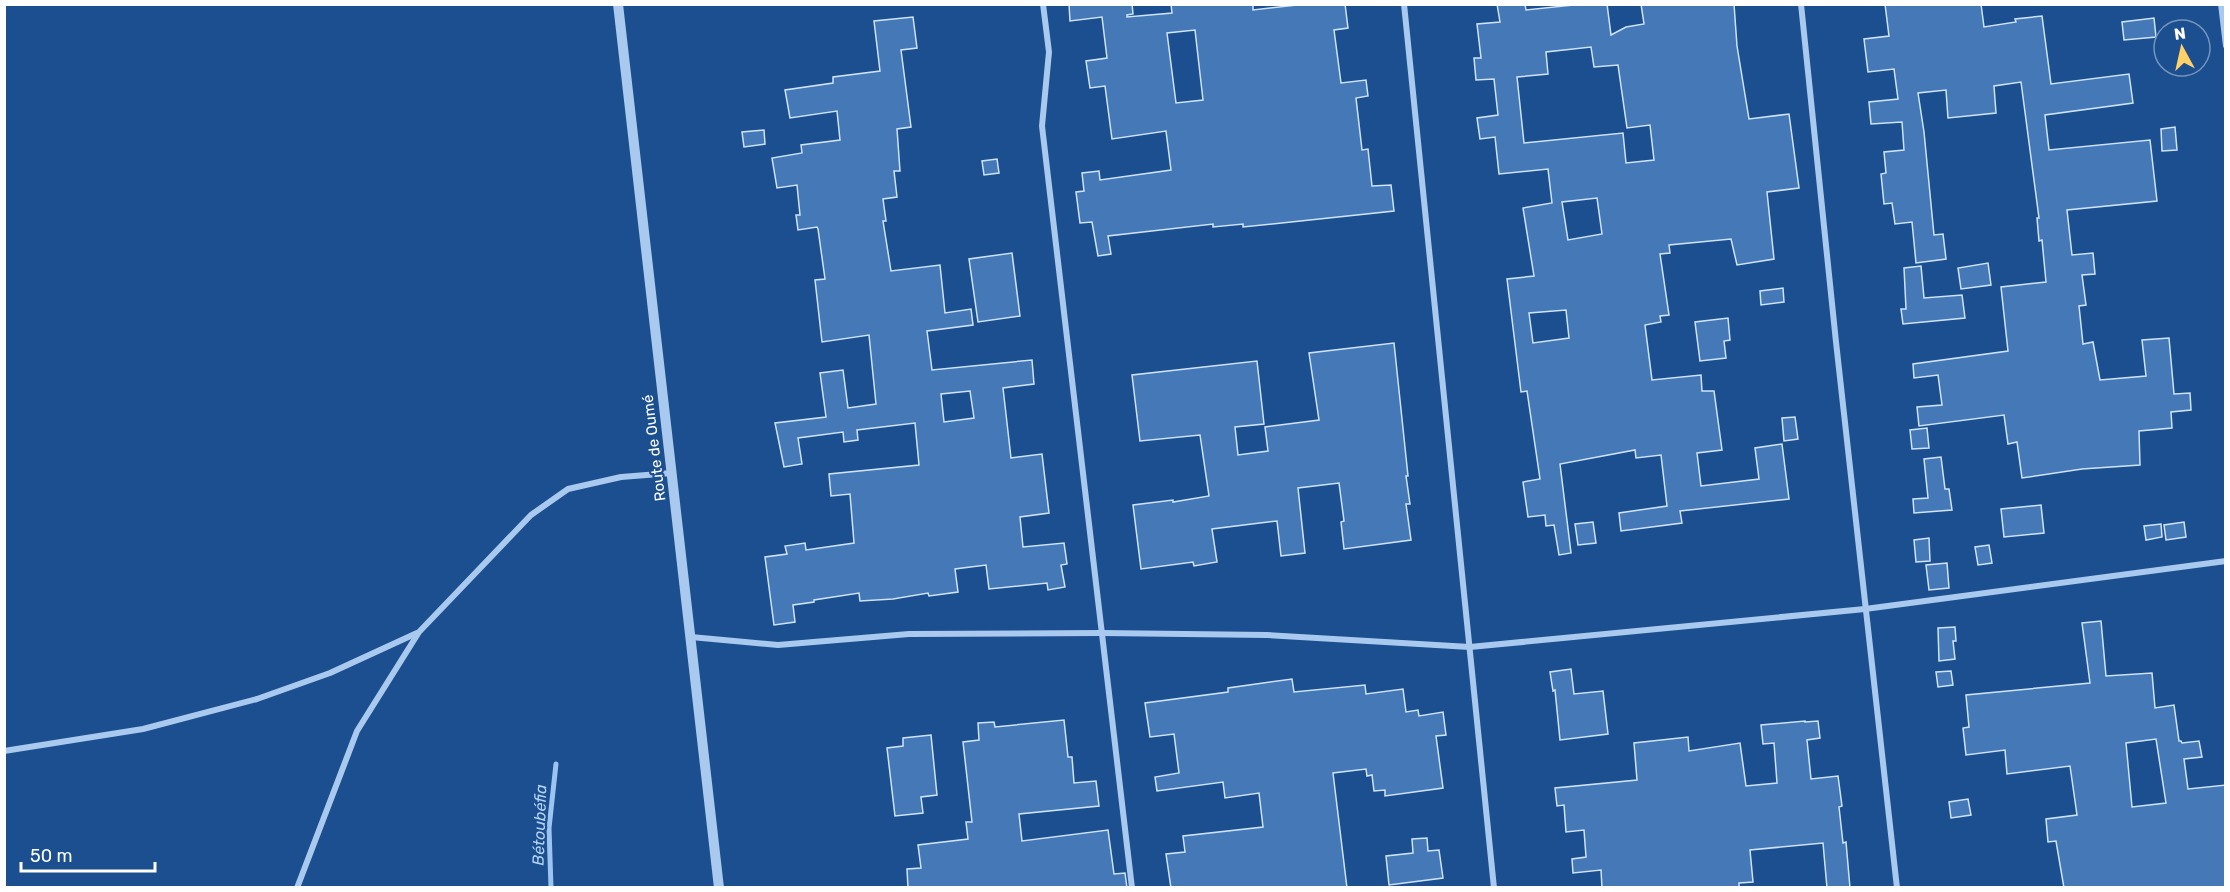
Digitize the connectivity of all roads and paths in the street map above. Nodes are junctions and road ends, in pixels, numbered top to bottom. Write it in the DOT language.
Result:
graph roads {
  1 [pos="618,4"];
  2 [pos="1043,4"];
  3 [pos="1404,4"];
  4 [pos="1801,4"];
  5 [pos="2221,4"];
  6 [pos="2226,46"];
  7 [pos="672,473"];
  8 [pos="2226,561"];
  9 [pos="1865,609"];
  10 [pos="419,632"];
  11 [pos="1102,633"];
  12 [pos="691,637"];
  13 [pos="1470,647"];
  14 [pos="4,751"];
  15 [pos="297,888"];
  16 [pos="719,888"];
  17 [pos="1132,888"];
  18 [pos="1494,888"];
  19 [pos="1897,888"];
  1 -- 7 [label="street, Route de Oumé"];
  2 -- 11 [label="street"];
  3 -- 13 [label="street"];
  4 -- 9 [label="street"];
  5 -- 6 [label="street"];
  7 -- 10 [label="street"];
  7 -- 12 [label="street, Route de Oumé"];
  8 -- 9 [label="street"];
  9 -- 13 [label="street"];
  9 -- 19 [label="street"];
  10 -- 14 [label="street"];
  10 -- 15 [label="street"];
  11 -- 12 [label="street"];
  11 -- 13 [label="street"];
  11 -- 17 [label="street"];
  12 -- 16 [label="street, Route de Oumé"];
  13 -- 18 [label="street"];
}
